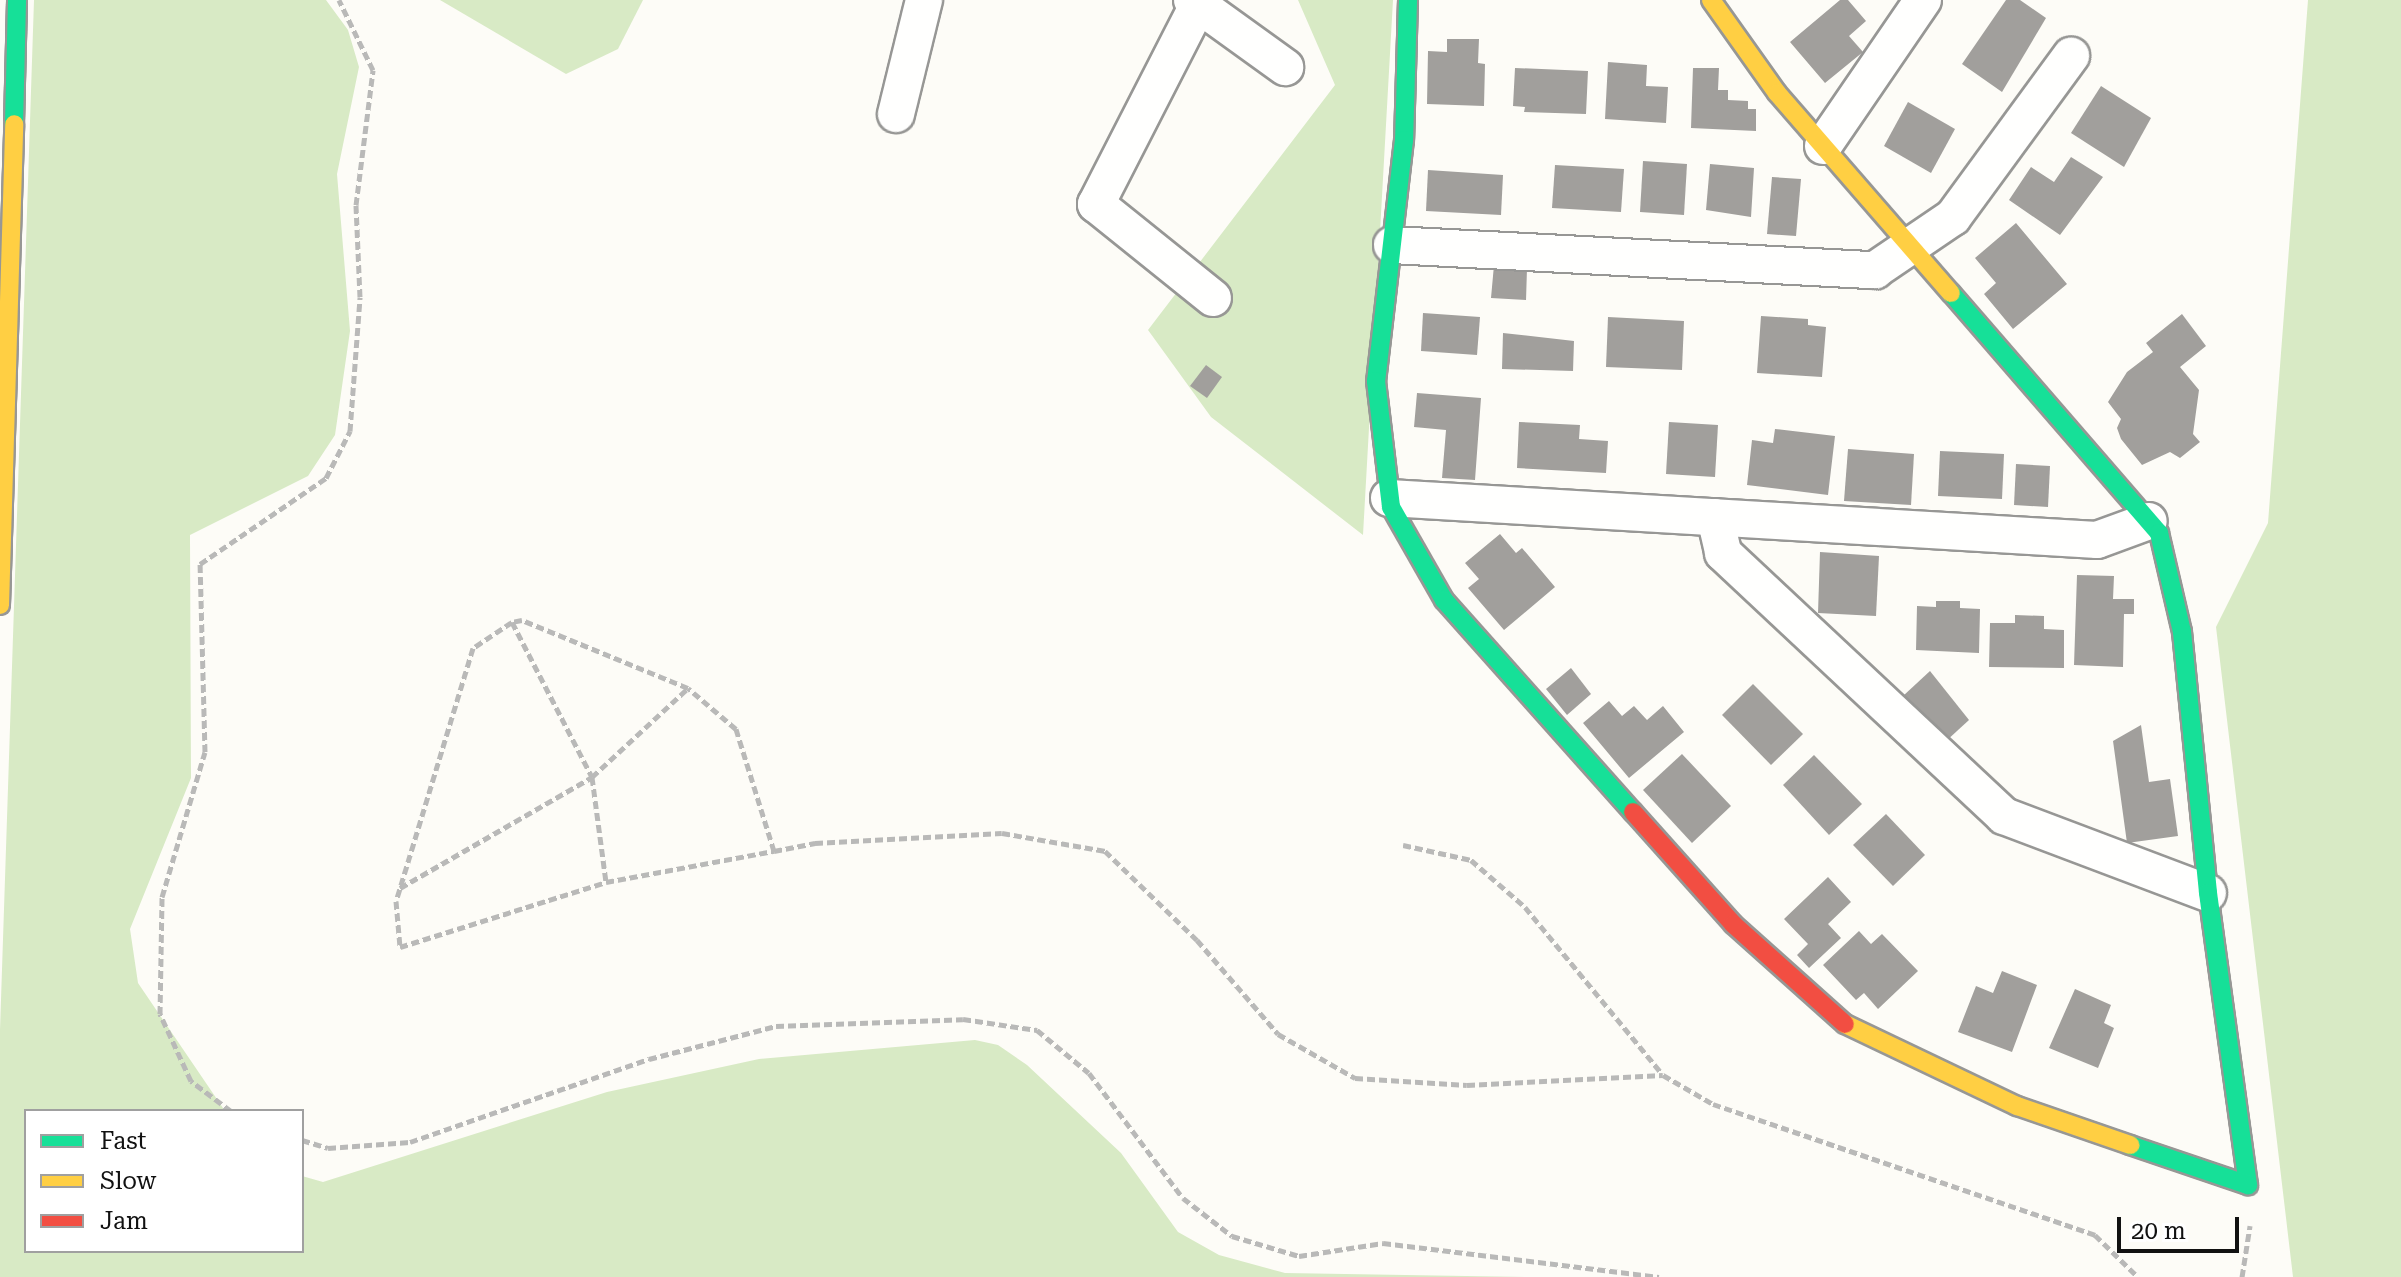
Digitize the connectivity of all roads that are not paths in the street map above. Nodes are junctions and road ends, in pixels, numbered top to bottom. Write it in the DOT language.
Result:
graph roads {
  1 [pos="17,0"];
  2 [pos="924,0"];
  3 [pos="1408,0"];
  4 [pos="1701,0"];
  5 [pos="1923,0"];
  6 [pos="1195,2"];
  7 [pos="2071,56"];
  8 [pos="1285,67"];
  9 [pos="896,114"];
  10 [pos="1823,146"];
  11 [pos="1392,245"];
  12 [pos="1911,247"];
  13 [pos="1213,298"];
  14 [pos="1389,498"];
  15 [pos="1715,517"];
  16 [pos="2149,521"];
  17 [pos="0,605"];
  18 [pos="2208,893"];
  1 -- 17 [label="street"];
  2 -- 9 [label="street"];
  3 -- 11 [label="street"];
  4 -- 10 [label="street"];
  5 -- 10 [label="street"];
  6 -- 8 [label="street"];
  6 -- 13 [label="street"];
  7 -- 12 [label="street"];
  10 -- 12 [label="street"];
  11 -- 12 [label="street"];
  11 -- 14 [label="street"];
  12 -- 16 [label="street"];
  14 -- 15 [label="street"];
  14 -- 18 [label="street"];
  15 -- 16 [label="street"];
  15 -- 18 [label="street"];
  16 -- 18 [label="street"];
}
